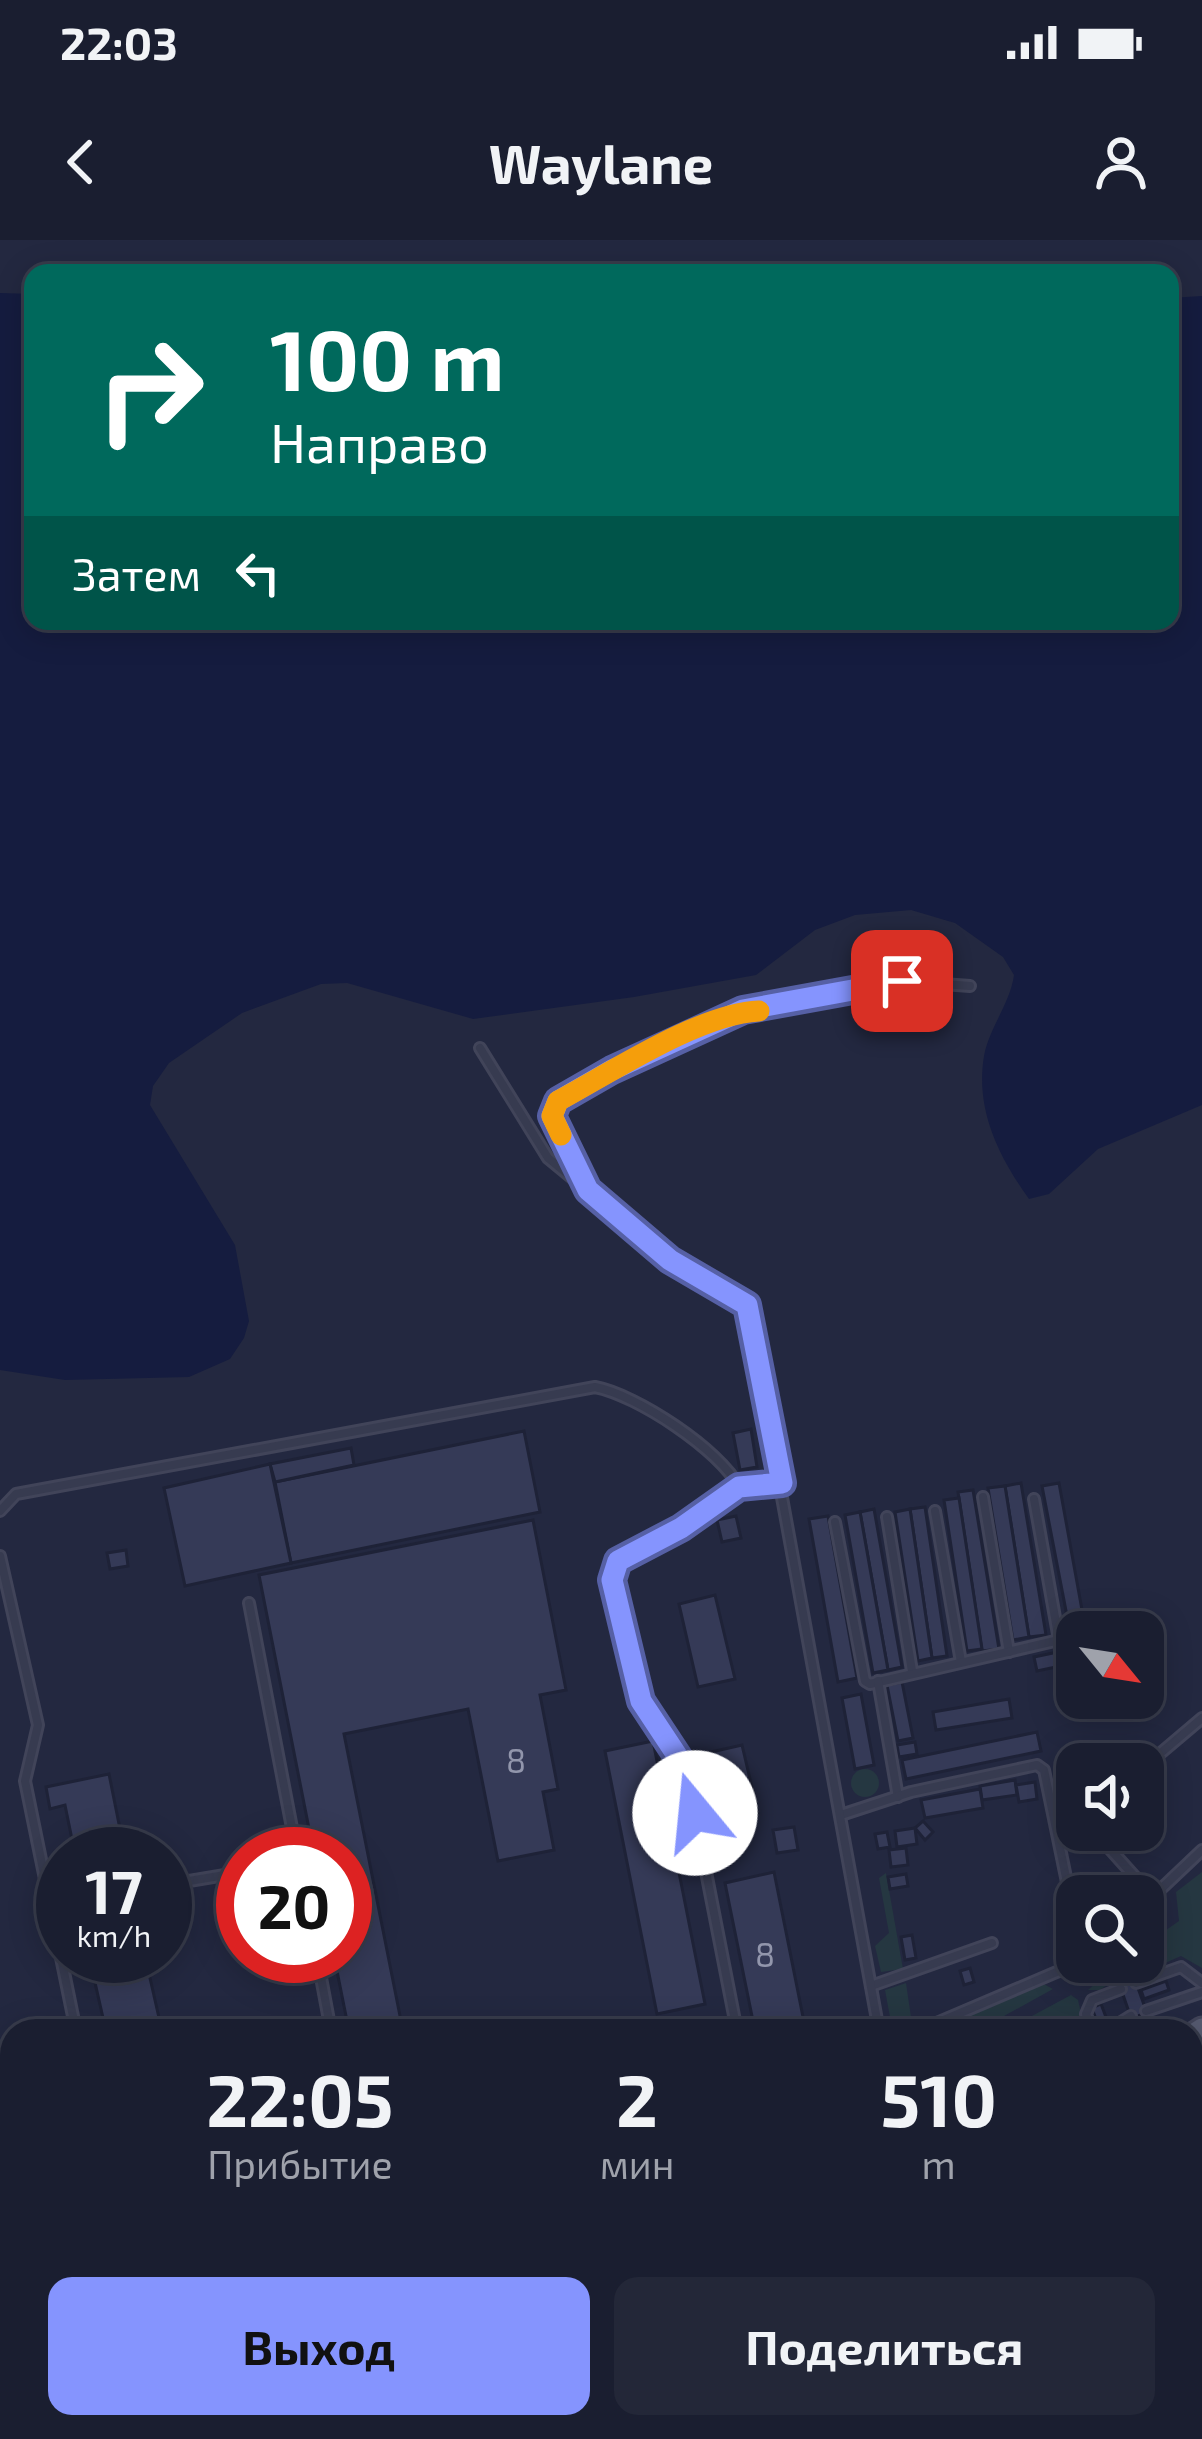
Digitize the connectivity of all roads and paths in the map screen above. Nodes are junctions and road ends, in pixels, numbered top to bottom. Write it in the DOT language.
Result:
graph roads {
  1 [pos="970,986"];
  2 [pos="480,1048"];
  3 [pos="588,1190"];
  4 [pos="782,1483"];
  5 [pos="739,1487"];
  6 [pos="983,1497"];
  7 [pos="1034,1498"];
  8 [pos="0,1511"];
  9 [pos="935,1511"];
  10 [pos="887,1516"];
  11 [pos="835,1522"];
  12 [pos="0,1556"];
  13 [pos="249,1603"];
  14 [pos="1009,1652"];
  15 [pos="961,1662"];
  16 [pos="912,1671"];
  17 [pos="878,1682"];
  18 [pos="1202,1718"];
  19 [pos="1164,1750"];
  20 [pos="898,1797"];
  21 [pos="844,1814"];
  22 [pos="292,1827"];
  23 [pos="36,1835"];
  24 [pos="1202,1850"];
  25 [pos="1112,1851"];
  26 [pos="1066,1875"];
  27 [pos="1134,1875"];
  28 [pos="1164,1886"];
  29 [pos="992,1943"];
  30 [pos="1056,1972"];
  31 [pos="1164,1972"];
  32 [pos="66,1983"];
  33 [pos="321,1983"];
  34 [pos="872,1986"];
  35 [pos="1202,1988"];
  36 [pos="1121,1989"];
  37 [pos="1146,2011"];
  38 [pos="1131,2016"];
  39 [pos="74,2019"];
  40 [pos="329,2019"];
  41 [pos="735,2019"];
  42 [pos="877,2019"];
  43 [pos="946,2019"];
  44 [pos="1088,2019"];
  45 [pos="1126,2019"];
  1 -- 3 [label="lane"];
  2 -- 3 [label="lane"];
  3 -- 4 [label="lane"];
  4 -- 5 [label="lane"];
  4 -- 21 [label="lane"];
  5 -- 8 [label="lane"];
  5 -- 41 [label="lane"];
  6 -- 14 [label="lane"];
  7 -- 14 [label="lane"];
  9 -- 15 [label="lane"];
  10 -- 16 [label="lane"];
  11 -- 17 [label="lane"];
  12 -- 23 [label="lane"];
  13 -- 22 [label="lane"];
  14 -- 15 [label="lane"];
  15 -- 16 [label="lane"];
  16 -- 17 [label="lane"];
  17 -- 20 [label="lane"];
  18 -- 19 [label="lane"];
  20 -- 21 [label="lane"];
  20 -- 26 [label="lane"];
  21 -- 34 [label="lane"];
  24 -- 28 [label="lane"];
  25 -- 27 [label="lane"];
  29 -- 34 [label="lane"];
  30 -- 43 [label="lane"];
  31 -- 35 [label="lane"];
  32 -- 39 [label="lane"];
  33 -- 40 [label="lane"];
  34 -- 42 [label="lane"];
  35 -- 37 [label="lane"];
  36 -- 44 [label="lane"];
  38 -- 45 [label="lane"];
}
